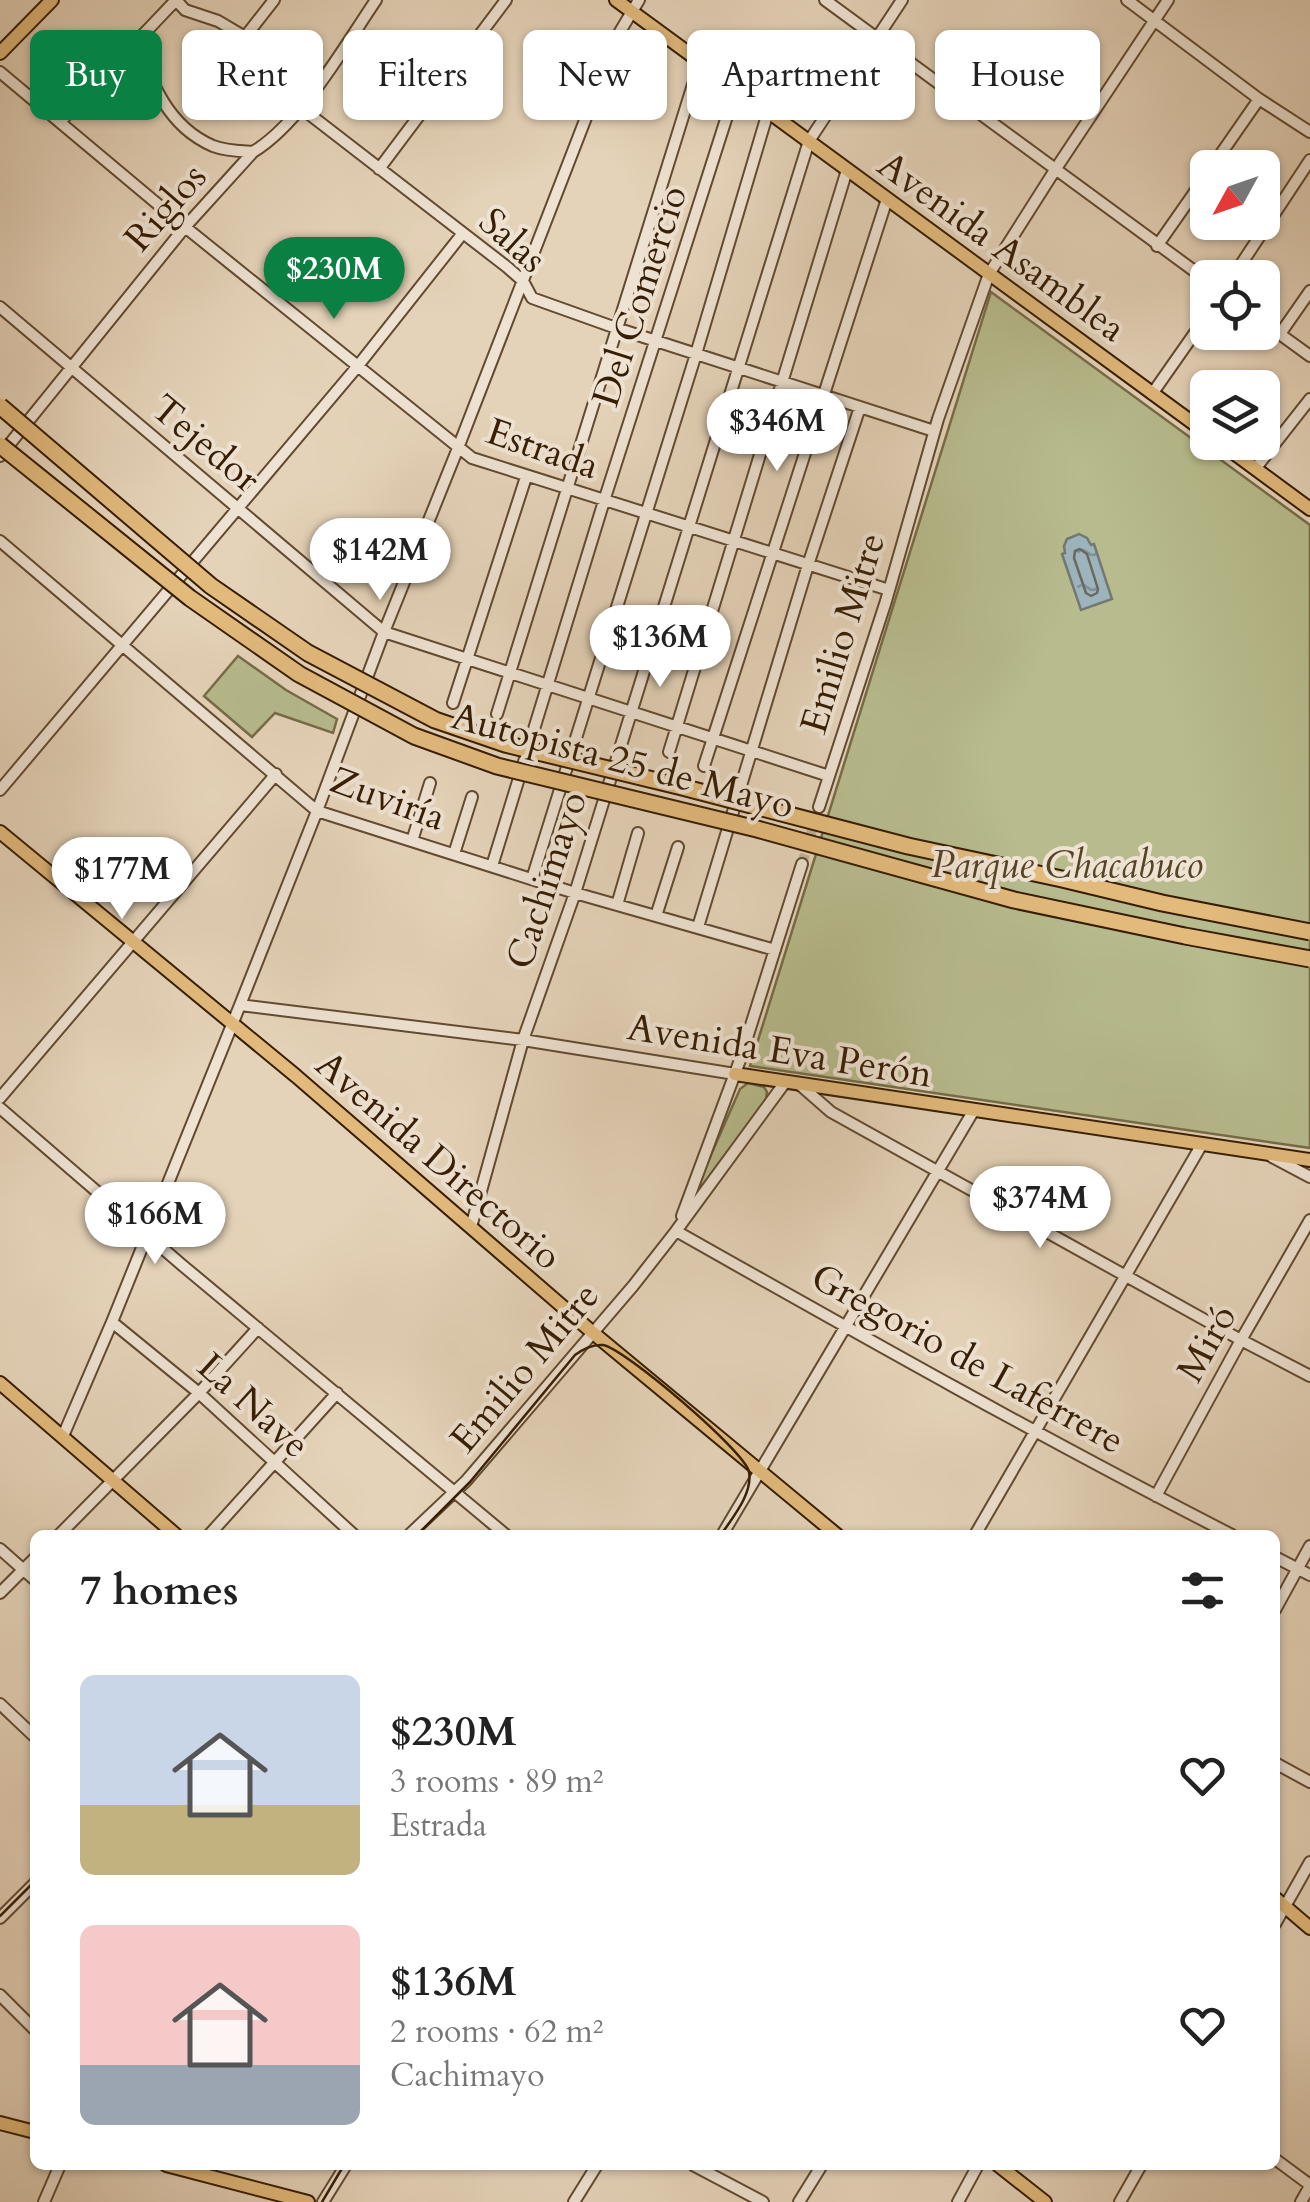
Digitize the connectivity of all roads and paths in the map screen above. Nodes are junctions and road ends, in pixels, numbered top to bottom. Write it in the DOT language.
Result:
graph roads {
  1 [pos="52,0"];
  2 [pos="176,0"];
  3 [pos="274,0"];
  4 [pos="376,0"];
  5 [pos="506,0"];
  6 [pos="616,0"];
  7 [pos="825,0"];
  8 [pos="902,0"];
  9 [pos="1128,0"];
  10 [pos="1168,0"];
  11 [pos="636,6"];
  12 [pos="1154,21"];
  13 [pos="149,30"];
  14 [pos="233,30"];
  15 [pos="250,30"];
  16 [pos="866,30"];
  17 [pos="882,30"];
  18 [pos="687,51"];
  19 [pos="0,53"];
  20 [pos="915,66"];
  21 [pos="0,72"];
  22 [pos="323,75"];
  23 [pos="162,96"];
  24 [pos="1259,99"];
  25 [pos="687,103"];
  26 [pos="288,120"];
  27 [pos="317,120"];
  28 [pos="726,120"];
  29 [pos="766,120"];
  30 [pos="779,120"];
  31 [pos="823,120"];
  32 [pos="60,122"];
  33 [pos="1310,132"];
  34 [pos="808,142"];
  35 [pos="1223,150"];
  36 [pos="252,152"];
  37 [pos="1310,160"];
  38 [pos="379,169"];
  39 [pos="847,170"];
  40 [pos="1054,170"];
  41 [pos="1190,198"];
  42 [pos="887,199"];
  43 [pos="186,227"];
  44 [pos="463,233"];
  45 [pos="1157,246"];
  46 [pos="1244,260"];
  47 [pos="1190,269"];
  48 [pos="989,274"];
  49 [pos="523,281"];
  50 [pos="1310,292"];
  51 [pos="0,307"];
  52 [pos="616,328"];
  53 [pos="1280,334"];
  54 [pos="1190,340"];
  55 [pos="656,341"];
  56 [pos="696,354"];
  57 [pos="1310,356"];
  58 [pos="70,368"];
  59 [pos="357,368"];
  60 [pos="739,368"];
  61 [pos="783,382"];
  62 [pos="1152,394"];
  63 [pos="824,396"];
  64 [pos="1310,399"];
  65 [pos="0,406"];
  66 [pos="860,407"];
  67 [pos="1190,421"];
  68 [pos="934,432"];
  69 [pos="0,445"];
  70 [pos="458,448"];
  71 [pos="0,456"];
  72 [pos="1244,460"];
  73 [pos="1255,468"];
  74 [pos="526,477"];
  75 [pos="566,489"];
  76 [pos="604,501"];
  77 [pos="237,508"];
  78 [pos="1310,509"];
  79 [pos="644,514"];
  80 [pos="689,528"];
  81 [pos="0,542"];
  82 [pos="733,542"];
  83 [pos="772,554"];
  84 [pos="808,565"];
  85 [pos="889,590"];
  86 [pos="384,632"];
  87 [pos="123,646"];
  88 [pos="466,660"];
  89 [pos="509,674"];
  90 [pos="548,686"];
  91 [pos="587,699"];
  92 [pos="453,703"];
  93 [pos="632,713"];
  94 [pos="497,714"];
  95 [pos="677,728"];
  96 [pos="713,739"];
  97 [pos="669,752"];
  98 [pos="753,752"];
  99 [pos="704,766"];
  100 [pos="276,774"];
  101 [pos="829,776"];
  102 [pos="430,783"];
  103 [pos="0,790"];
  104 [pos="472,797"];
  105 [pos="819,807"];
  106 [pos="317,811"];
  107 [pos="0,832"];
  108 [pos="638,833"];
  109 [pos="412,841"];
  110 [pos="678,847"];
  111 [pos="454,854"];
  112 [pos="802,864"];
  113 [pos="492,866"];
  114 [pos="532,879"];
  115 [pos="575,892"];
  116 [pos="617,905"];
  117 [pos="656,916"];
  118 [pos="698,927"];
  119 [pos="1310,932"];
  120 [pos="131,943"];
  121 [pos="775,950"];
  122 [pos="1310,959"];
  123 [pos="240,1006"];
  124 [pos="232,1025"];
  125 [pos="523,1040"];
  126 [pos="736,1074"];
  127 [pos="792,1082"];
  128 [pos="0,1098"];
  129 [pos="0,1108"];
  130 [pos="974,1110"];
  131 [pos="1202,1144"];
  132 [pos="1267,1154"];
  133 [pos="1310,1160"];
  134 [pos="938,1171"];
  135 [pos="1310,1177"];
  136 [pos="1310,1220"];
  137 [pos="470,1226"];
  138 [pos="676,1231"];
  139 [pos="147,1234"];
  140 [pos="1126,1276"];
  141 [pos="112,1322"];
  142 [pos="846,1327"];
  143 [pos="258,1328"];
  144 [pos="592,1332"];
  145 [pos="1241,1340"];
  146 [pos="1310,1376"];
  147 [pos="2,1388"];
  148 [pos="199,1393"];
  149 [pos="337,1393"];
  150 [pos="1036,1430"];
  151 [pos="63,1436"];
  152 [pos="273,1462"];
  153 [pos="760,1471"];
  154 [pos="114,1480"];
  155 [pos="455,1492"];
  156 [pos="1156,1496"];
  157 [pos="64,1530"];
  158 [pos="170,1530"];
  159 [pos="213,1530"];
  160 [pos="348,1530"];
  161 [pos="414,1530"];
  162 [pos="500,1530"];
  163 [pos="725,1530"];
  164 [pos="831,1530"];
  165 [pos="979,1530"];
  166 [pos="1222,1530"];
  167 [pos="1310,1546"];
  168 [pos="0,1549"];
  169 [pos="1280,1560"];
  170 [pos="30,1563"];
  171 [pos="1298,1569"];
  172 [pos="24,1570"];
  173 [pos="30,1575"];
  174 [pos="1310,1576"];
  175 [pos="0,1593"];
  176 [pos="1280,1601"];
  177 [pos="0,1704"];
  178 [pos="30,1731"];
  179 [pos="1280,1765"];
  180 [pos="1310,1782"];
  181 [pos="1310,1862"];
  182 [pos="30,1888"];
  183 [pos="1280,1902"];
  184 [pos="0,1918"];
  185 [pos="1310,1928"];
  186 [pos="0,1995"];
  187 [pos="30,2025"];
  188 [pos="0,2123"];
  189 [pos="30,2131"];
  190 [pos="1280,2163"];
  191 [pos="58,2170"];
  192 [pos="198,2170"];
  193 [pos="343,2170"];
  194 [pos="593,2170"];
  195 [pos="702,2170"];
  196 [pos="819,2170"];
  197 [pos="975,2170"];
  198 [pos="1004,2170"];
  199 [pos="1139,2170"];
  200 [pos="1310,2186"];
  201 [pos="44,2202"];
  202 [pos="308,2202"];
  203 [pos="323,2202"];
  204 [pos="574,2202"];
  205 [pos="763,2202"];
  206 [pos="799,2202"];
  207 [pos="958,2202"];
  208 [pos="1045,2202"];
  209 [pos="1120,2202"];
  210 [pos="1301,2202"];
  1 -- 19 [label="main road"];
  2 -- 13 [label="street"];
  2 -- 14 [label="street, Salas"];
  3 -- 15 [label="street"];
  4 -- 22 [label="street, Riglos"];
  5 -- 38 [label="street"];
  6 -- 11 [label="main road, Avenida Asamblea"];
  7 -- 16 [label="street"];
  8 -- 17 [label="street, Cachimayo"];
  9 -- 12 [label="street"];
  10 -- 12 [label="street, Emilio Mitre"];
  11 -- 18 [label="main road, Avenida Asamblea"];
  11 -- 49 [label="street"];
  12 -- 24 [label="street"];
  12 -- 40 [label="street, Emilio Mitre"];
  20 -- 40 [label="street"];
  21 -- 32 [label="street, Estrada"];
  23 -- 36 [label="street"];
  24 -- 33 [label="street"];
  24 -- 35 [label="street"];
  25 -- 52 [label="street"];
  26 -- 36 [label="street, Riglos"];
  27 -- 38 [label="street, Salas"];
  28 -- 55 [label="street, Del Comercio"];
  29 -- 56 [label="street"];
  30 -- 34 [label="main road, Avenida Asamblea"];
  31 -- 34 [label="street, Cachimayo"];
  32 -- 43 [label="street, Estrada"];
  34 -- 39 [label="main road, Avenida Asamblea"];
  34 -- 60 [label="street, Cachimayo"];
  36 -- 43 [label="street, Riglos"];
  37 -- 46 [label="street"];
  38 -- 44 [label="street, Salas"];
  39 -- 42 [label="main road, Avenida Asamblea"];
  39 -- 61 [label="street"];
  40 -- 45 [label="street"];
  40 -- 48 [label="street, Emilio Mitre"];
  41 -- 45 [label="street"];
  42 -- 48 [label="main road, Avenida Asamblea"];
  42 -- 63 [label="street"];
  43 -- 58 [label="street, Riglos"];
  43 -- 59 [label="street, Estrada"];
  44 -- 49 [label="street, Salas"];
  44 -- 59 [label="street"];
  45 -- 47 [label="street"];
  48 -- 62 [label="main road, Avenida Asamblea"];
  48 -- 68 [label="street, Emilio Mitre"];
  49 -- 52 [label="street, Salas"];
  49 -- 70 [label="street"];
  50 -- 53 [label="street"];
  51 -- 58 [label="street, Tejedor"];
  52 -- 55 [label="street, Salas"];
  52 -- 75 [label="street"];
  53 -- 57 [label="street"];
  54 -- 62 [label="street"];
  55 -- 56 [label="street, Salas"];
  55 -- 76 [label="street, Del Comercio"];
  56 -- 60 [label="street, Salas"];
  56 -- 79 [label="street"];
  58 -- 71 [label="street, Riglos"];
  58 -- 77 [label="street, Tejedor"];
  59 -- 70 [label="street, Estrada"];
  59 -- 77 [label="street"];
  60 -- 61 [label="street, Salas"];
  60 -- 80 [label="street, Cachimayo"];
  61 -- 63 [label="street, Salas"];
  61 -- 82 [label="street"];
  62 -- 67 [label="main road, Avenida Asamblea"];
  63 -- 66 [label="street, Salas"];
  63 -- 83 [label="street"];
  64 -- 73 [label="street"];
  65 -- 119 [label="highway, Autopista 25 de Mayo, bridge"];
  66 -- 68 [label="street, Salas"];
  66 -- 84 [label="street"];
  68 -- 85 [label="street, Emilio Mitre"];
  69 -- 122 [label="highway, Autopista 25 de Mayo, bridge"];
  70 -- 74 [label="street, Estrada"];
  70 -- 86 [label="street"];
  72 -- 73 [label="main road"];
  73 -- 78 [label="main road"];
  74 -- 75 [label="street, Estrada"];
  74 -- 88 [label="street"];
  75 -- 76 [label="street, Estrada"];
  75 -- 89 [label="street"];
  76 -- 79 [label="street, Estrada"];
  76 -- 90 [label="street, Del Comercio"];
  77 -- 86 [label="street, Tejedor"];
  77 -- 87 [label="street"];
  79 -- 80 [label="street, Estrada"];
  79 -- 91 [label="street"];
  80 -- 82 [label="street, Estrada"];
  80 -- 93 [label="street, Cachimayo"];
  81 -- 87 [label="street, Zuviría"];
  82 -- 83 [label="street, Estrada"];
  82 -- 95 [label="street"];
  83 -- 84 [label="street, Estrada"];
  83 -- 96 [label="street"];
  84 -- 85 [label="street, Estrada"];
  84 -- 98 [label="street"];
  85 -- 101 [label="street, Emilio Mitre"];
  86 -- 88 [label="street, Tejedor"];
  86 -- 106 [label="street"];
  87 -- 100 [label="street, Zuviría"];
  87 -- 103 [label="street"];
  88 -- 89 [label="street, Tejedor"];
  88 -- 92 [label="street"];
  89 -- 90 [label="street, Tejedor"];
  89 -- 94 [label="street"];
  90 -- 91 [label="street, Tejedor"];
  90 -- 113 [label="street, Del Comercio"];
  91 -- 93 [label="street, Tejedor"];
  91 -- 114 [label="street"];
  93 -- 95 [label="street, Tejedor"];
  93 -- 115 [label="street, Cachimayo"];
  95 -- 96 [label="street, Tejedor"];
  95 -- 97 [label="street"];
  96 -- 98 [label="street, Tejedor"];
  96 -- 99 [label="street"];
  98 -- 101 [label="street, Tejedor"];
  98 -- 118 [label="street"];
  100 -- 106 [label="street, Zuviría"];
  100 -- 120 [label="street"];
  101 -- 105 [label="street, Emilio Mitre"];
  102 -- 109 [label="street"];
  104 -- 111 [label="street"];
  106 -- 109 [label="street, Zuviría"];
  106 -- 123 [label="street"];
  107 -- 120 [label="main road, Avenida Directorio"];
  108 -- 116 [label="street"];
  109 -- 111 [label="street, Zuviría"];
  110 -- 117 [label="street"];
  111 -- 113 [label="street, Zuviría"];
  112 -- 121 [label="street, Emilio Mitre"];
  113 -- 114 [label="street, Zuviría"];
  114 -- 115 [label="street, Zuviría"];
  115 -- 116 [label="street, Zuviría"];
  115 -- 125 [label="street, Cachimayo"];
  116 -- 117 [label="street, Zuviría"];
  117 -- 118 [label="street, Zuviría"];
  118 -- 121 [label="street, Zuviría"];
  120 -- 124 [label="main road, Avenida Directorio"];
  120 -- 128 [label="street"];
  121 -- 126 [label="street, Emilio Mitre"];
  123 -- 124 [label="street"];
  123 -- 125 [label="street, Avenida Eva Perón"];
  124 -- 137 [label="main road, Avenida Directorio"];
  124 -- 139 [label="street"];
  125 -- 126 [label="street, Avenida Eva Perón"];
  125 -- 137 [label="street, Cachimayo"];
  126 -- 127 [label="main road, Avenida Eva Perón"];
  126 -- 138 [label="street, Emilio Mitre"];
  127 -- 130 [label="main road, Avenida Eva Perón"];
  127 -- 134 [label="street"];
  127 -- 138 [label="street, Emilio Mitre"];
  129 -- 139 [label="street"];
  130 -- 131 [label="main road, Avenida Eva Perón"];
  130 -- 134 [label="street"];
  131 -- 132 [label="main road, Avenida Eva Perón"];
  131 -- 140 [label="street"];
  132 -- 133 [label="main road, Avenida Eva Perón"];
  132 -- 135 [label="street"];
  134 -- 140 [label="street"];
  134 -- 142 [label="street"];
  136 -- 145 [label="street, Miró"];
  137 -- 144 [label="main road, Avenida Directorio"];
  138 -- 142 [label="street, Gregorio de Laferrere"];
  138 -- 144 [label="street, Emilio Mitre"];
  139 -- 141 [label="street"];
  139 -- 143 [label="street"];
  140 -- 145 [label="street"];
  140 -- 150 [label="street"];
  141 -- 148 [label="street, La Nave"];
  141 -- 151 [label="street"];
  142 -- 150 [label="street, Gregorio de Laferrere"];
  142 -- 153 [label="street"];
  143 -- 148 [label="street"];
  143 -- 149 [label="street"];
  144 -- 153 [label="main road, Avenida Directorio"];
  144 -- 155 [label="street, Emilio Mitre"];
  145 -- 146 [label="street"];
  145 -- 156 [label="street, Miró"];
  147 -- 151 [label="main road"];
  148 -- 152 [label="street, La Nave"];
  148 -- 154 [label="street"];
  149 -- 152 [label="street"];
  149 -- 155 [label="street"];
  150 -- 156 [label="street, Gregorio de Laferrere"];
  150 -- 165 [label="street"];
  151 -- 154 [label="main road"];
  152 -- 159 [label="street"];
  152 -- 160 [label="street, La Nave"];
  153 -- 163 [label="street"];
  153 -- 164 [label="main road, Avenida Directorio"];
  154 -- 157 [label="street"];
  154 -- 158 [label="main road"];
  155 -- 161 [label="street, Emilio Mitre"];
  155 -- 162 [label="street"];
  156 -- 166 [label="street, Gregorio de Laferrere"];
  167 -- 171 [label="street"];
  168 -- 172 [label="street"];
  169 -- 171 [label="street"];
  170 -- 172 [label="street"];
  171 -- 174 [label="street"];
  171 -- 176 [label="street"];
  172 -- 173 [label="street"];
  172 -- 175 [label="street"];
  177 -- 178 [label="street"];
  179 -- 180 [label="street"];
  181 -- 183 [label="street"];
  182 -- 184 [label="street"];
  183 -- 185 [label="main road"];
  186 -- 187 [label="street"];
  188 -- 189 [label="main road"];
  190 -- 200 [label="street"];
  191 -- 201 [label="street"];
  192 -- 202 [label="main road"];
  193 -- 203 [label="street"];
  194 -- 204 [label="street"];
  195 -- 205 [label="street"];
  196 -- 206 [label="street"];
  197 -- 207 [label="street"];
  198 -- 208 [label="main road"];
  199 -- 209 [label="street"];
  200 -- 210 [label="street"];
}
